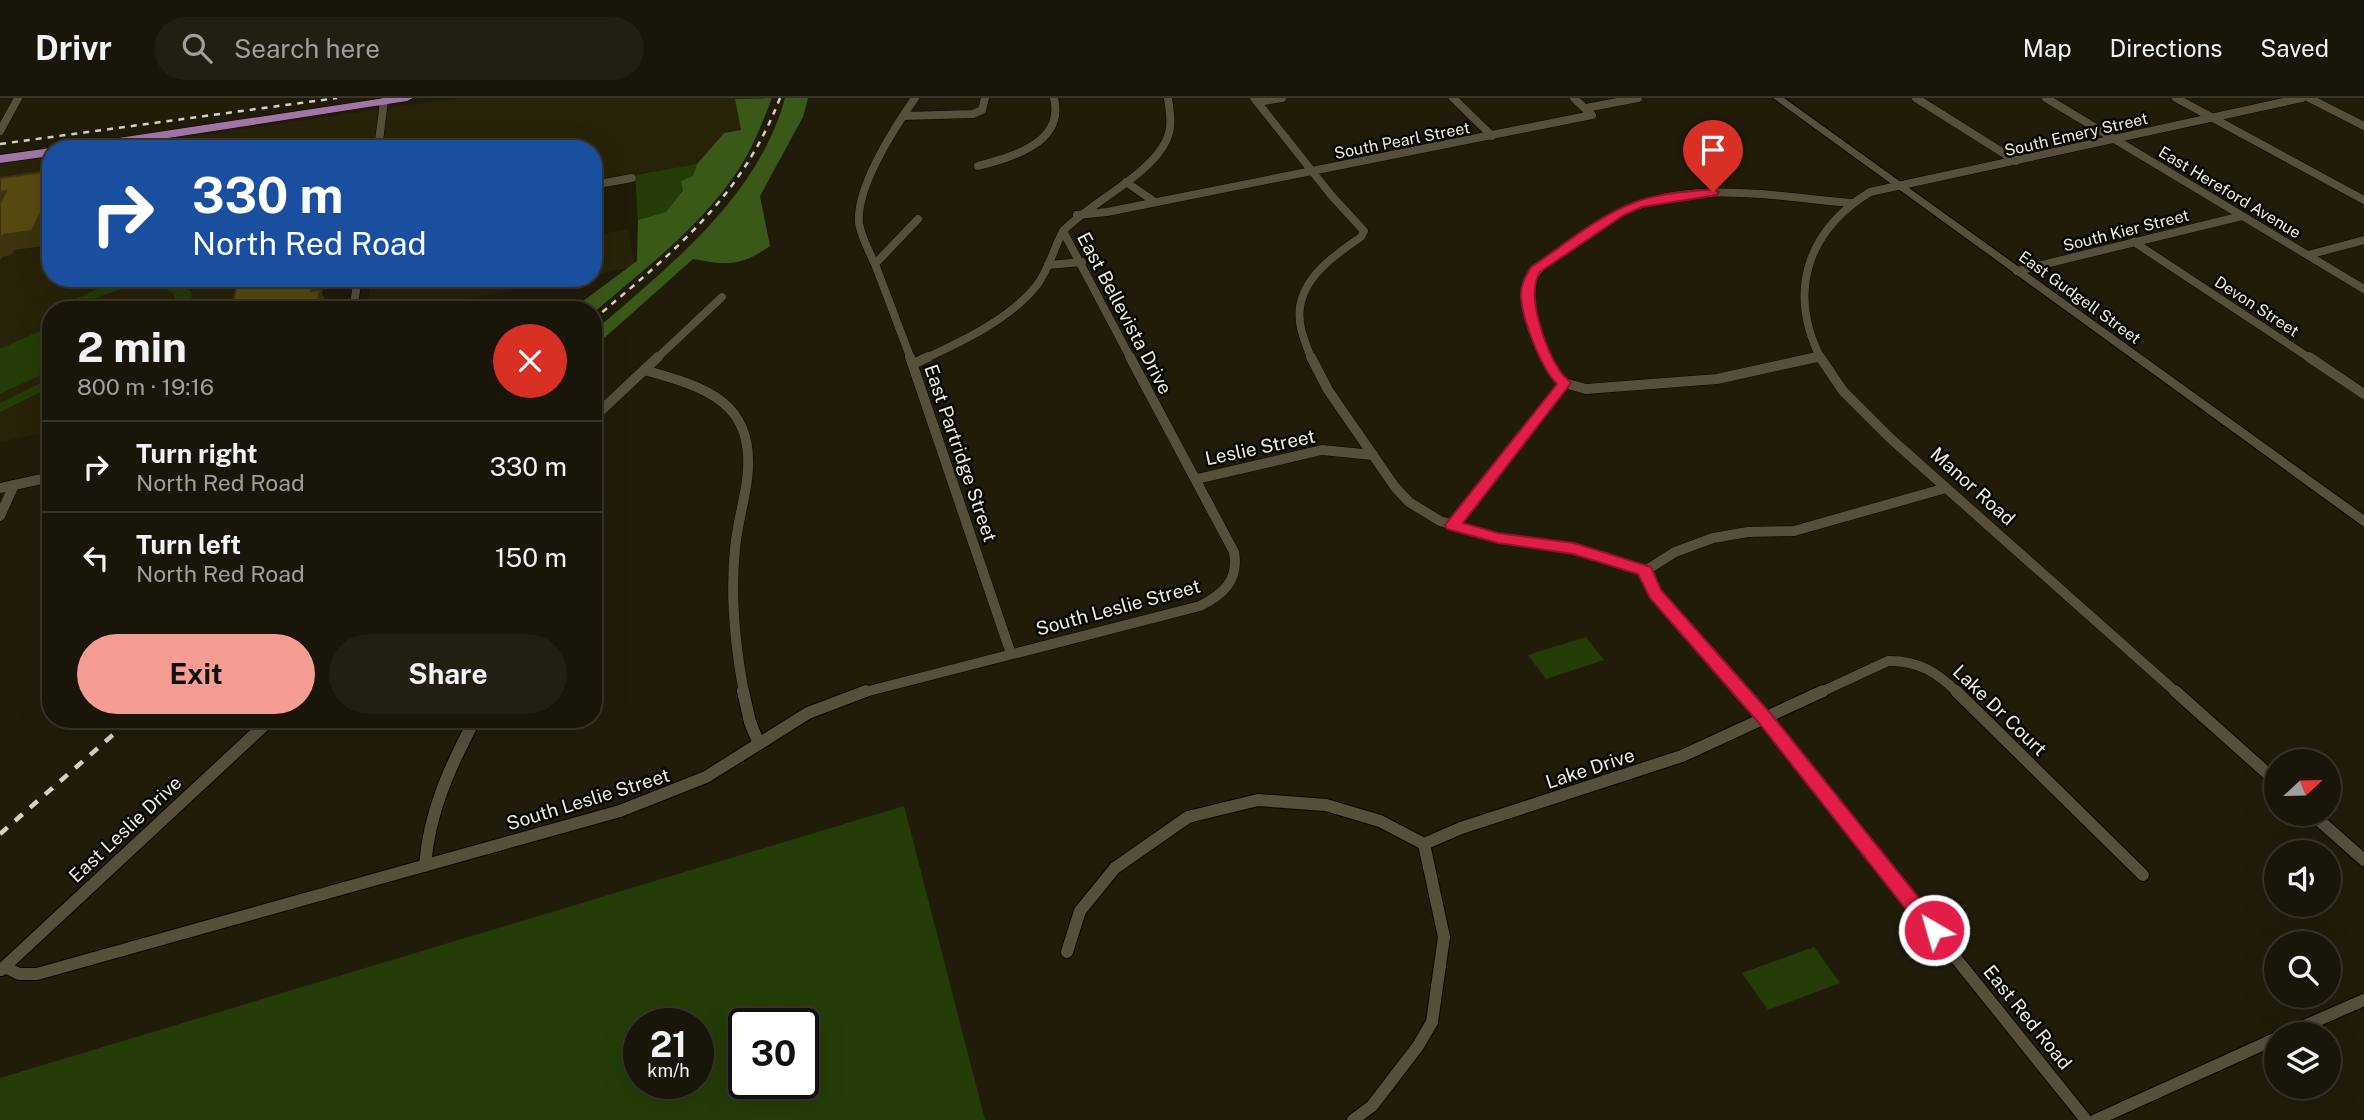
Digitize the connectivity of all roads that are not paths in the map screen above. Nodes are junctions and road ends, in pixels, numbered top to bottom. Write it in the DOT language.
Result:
graph roads {
  1 [pos="18,98"];
  2 [pos="407,98"];
  3 [pos="915,98"];
  4 [pos="985,98"];
  5 [pos="1054,98"];
  6 [pos="1168,98"];
  7 [pos="1282,98"];
  8 [pos="1452,98"];
  9 [pos="1574,98"];
  10 [pos="1638,98"];
  11 [pos="1778,98"];
  12 [pos="1916,98"];
  13 [pos="2046,98"];
  14 [pos="2176,98"];
  15 [pos="2302,98"];
  16 [pos="2309,98"];
  17 [pos="1256,100"];
  18 [pos="384,102"];
  19 [pos="1586,108"];
  20 [pos="904,116"];
  21 [pos="2213,118"];
  22 [pos="2364,126"];
  23 [pos="0,131"];
  24 [pos="1492,136"];
  25 [pos="2115,139"];
  26 [pos="132,140"];
  27 [pos="379,140"];
  28 [pos="42,153"];
  29 [pos="0,159"];
  30 [pos="2016,162"];
  31 [pos="978,166"];
  32 [pos="1314,172"];
  33 [pos="632,178"];
  34 [pos="1126,182"];
  35 [pos="602,183"];
  36 [pos="1898,185"];
  37 [pos="2364,200"];
  38 [pos="1156,202"];
  39 [pos="1851,203"];
  40 [pos="1077,215"];
  41 [pos="2242,216"];
  42 [pos="918,219"];
  43 [pos="1063,231"];
  44 [pos="1364,231"];
  45 [pos="1378,232"];
  46 [pos="2364,240"];
  47 [pos="2134,242"];
  48 [pos="2308,255"];
  49 [pos="1082,262"];
  50 [pos="875,264"];
  51 [pos="1048,265"];
  52 [pos="2017,271"];
  53 [pos="2364,289"];
  54 [pos="722,297"];
  55 [pos="1819,357"];
  56 [pos="913,364"];
  57 [pos="644,370"];
  58 [pos="1564,383"];
  59 [pos="2364,394"];
  60 [pos="602,410"];
  61 [pos="1373,455"];
  62 [pos="42,479"];
  63 [pos="1196,479"];
  64 [pos="14,485"];
  65 [pos="0,488"];
  66 [pos="1946,488"];
  67 [pos="0,516"];
  68 [pos="2363,521"];
  69 [pos="1452,525"];
  70 [pos="1646,571"];
  71 [pos="1236,575"];
  72 [pos="1010,654"];
  73 [pos="1765,718"];
  74 [pos="261,728"];
  75 [pos="470,728"];
  76 [pos="760,744"];
  77 [pos="2264,770"];
  78 [pos="2326,826"];
  79 [pos="1424,844"];
  80 [pos="2364,860"];
  81 [pos="425,866"];
  82 [pos="2143,875"];
  83 [pos="1067,952"];
  84 [pos="2,969"];
  85 [pos="2364,1000"];
  86 [pos="2314,1022"];
  87 [pos="2264,1044"];
  88 [pos="1353,1120"];
  89 [pos="2085,1120"];
  90 [pos="2095,1120"];
  1 -- 23 [label="street"];
  2 -- 18 [label="main road"];
  3 -- 20 [label="street, East Partridge Street"];
  4 -- 20 [label="street"];
  5 -- 31 [label="street"];
  6 -- 34 [label="street, East Bellevista Drive"];
  7 -- 17 [label="street"];
  8 -- 24 [label="street"];
  9 -- 19 [label="street"];
  10 -- 19 [label="street, South Pearl Street"];
  11 -- 36 [label="street, East Gudgell Street"];
  12 -- 30 [label="street"];
  13 -- 25 [label="street, East Hereford Avenue"];
  14 -- 21 [label="street"];
  15 -- 21 [label="street, South Emery Street"];
  16 -- 22 [label="street"];
  17 -- 32 [label="street"];
  18 -- 26 [label="main road"];
  18 -- 27 [label="street"];
  19 -- 24 [label="street, South Pearl Street"];
  20 -- 50 [label="street, East Partridge Street"];
  21 -- 25 [label="street, South Emery Street"];
  21 -- 37 [label="street"];
  24 -- 32 [label="street, South Pearl Street"];
  25 -- 30 [label="street, South Emery Street"];
  25 -- 41 [label="street, East Hereford Avenue"];
  28 -- 29 [label="main road"];
  30 -- 36 [label="street, South Emery Street"];
  32 -- 38 [label="street, South Pearl Street"];
  32 -- 44 [label="street"];
  33 -- 35 [label="street"];
  34 -- 38 [label="street"];
  34 -- 40 [label="street, East Bellevista Drive"];
  36 -- 39 [label="street, Manor Road"];
  36 -- 52 [label="street, East Gudgell Street"];
  38 -- 40 [label="street, South Pearl Street"];
  39 -- 55 [label="street, Manor Road"];
  39 -- 58 [label="street"];
  40 -- 43 [label="street, East Bellevista Drive"];
  41 -- 47 [label="street, South Kier Street"];
  41 -- 48 [label="street, East Hereford Avenue"];
  42 -- 50 [label="street"];
  43 -- 49 [label="street, East Bellevista Drive"];
  43 -- 51 [label="street"];
  44 -- 45 [label="street"];
  44 -- 61 [label="street"];
  46 -- 48 [label="street"];
  47 -- 52 [label="street, South Kier Street"];
  47 -- 59 [label="street, Devon Street"];
  48 -- 53 [label="street, East Hereford Avenue"];
  49 -- 51 [label="street"];
  49 -- 63 [label="street, East Bellevista Drive"];
  50 -- 56 [label="street, East Partridge Street"];
  51 -- 56 [label="street"];
  52 -- 68 [label="street, East Gudgell Street"];
  54 -- 57 [label="street"];
  55 -- 58 [label="street"];
  55 -- 66 [label="street, Manor Road"];
  56 -- 72 [label="street, East Partridge Street"];
  57 -- 60 [label="street"];
  57 -- 76 [label="street"];
  58 -- 69 [label="street"];
  61 -- 63 [label="street, Leslie Street"];
  61 -- 69 [label="street"];
  62 -- 64 [label="street"];
  63 -- 71 [label="street, East Bellevista Drive"];
  64 -- 65 [label="street"];
  64 -- 67 [label="street"];
  66 -- 70 [label="street"];
  66 -- 77 [label="street, Manor Road"];
  69 -- 70 [label="street"];
  70 -- 73 [label="street, East Red Road"];
  71 -- 72 [label="street, South Leslie Street"];
  72 -- 76 [label="street, South Leslie Street"];
  73 -- 79 [label="street, Lake Drive"];
  73 -- 82 [label="street, Lake Dr Court"];
  73 -- 89 [label="street, East Red Road"];
  74 -- 84 [label="street, East Leslie Drive"];
  75 -- 81 [label="street"];
  76 -- 81 [label="street, South Leslie Street"];
  78 -- 80 [label="street"];
  79 -- 83 [label="street"];
  79 -- 88 [label="street"];
  81 -- 84 [label="street, South Leslie Street"];
  85 -- 86 [label="street"];
  87 -- 90 [label="street"];
}
